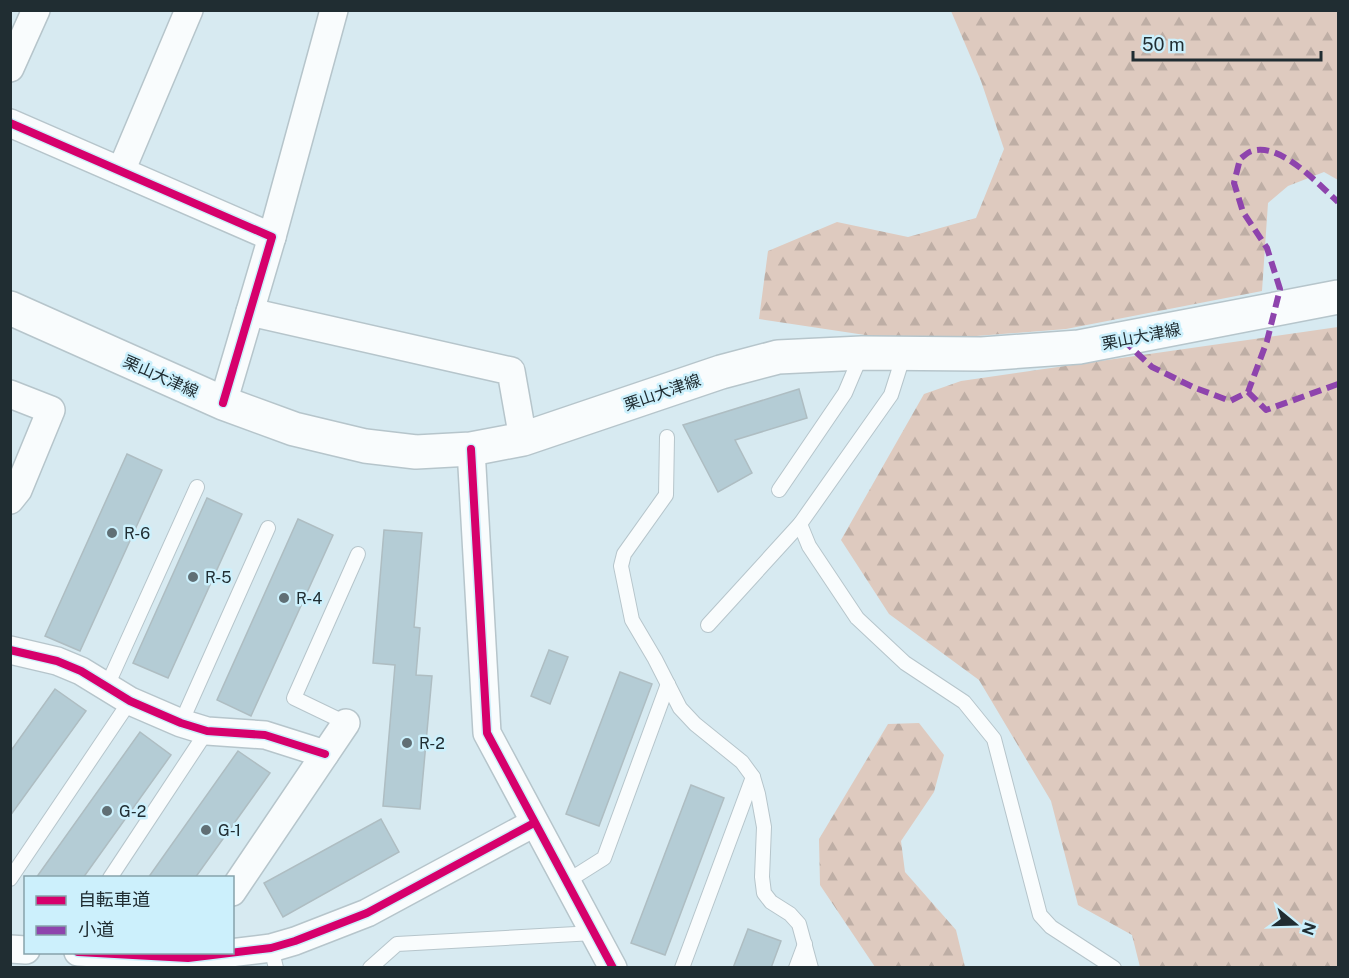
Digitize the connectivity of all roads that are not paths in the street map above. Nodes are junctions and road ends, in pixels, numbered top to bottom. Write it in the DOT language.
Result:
graph roads {
  1 [pos="36,10"];
  2 [pos="189,10"];
  3 [pos="334,10"];
  4 [pos="10,68"];
  5 [pos="10,123"];
  6 [pos="120,171"];
  7 [pos="272,237"];
  8 [pos="1338,297"];
  9 [pos="10,308"];
  10 [pos="250,312"];
  11 [pos="862,353"];
  12 [pos="904,354"];
  13 [pos="10,394"];
  14 [pos="223,404"];
  15 [pos="667,437"];
  16 [pos="523,439"];
  17 [pos="471,449"];
  18 [pos="197,487"];
  19 [pos="779,490"];
  20 [pos="10,500"];
  21 [pos="800,524"];
  22 [pos="268,528"];
  23 [pos="358,554"];
  24 [pos="708,625"];
  25 [pos="10,650"];
  26 [pos="668,684"];
  27 [pos="106,686"];
  28 [pos="130,700"];
  29 [pos="181,723"];
  30 [pos="346,723"];
  31 [pos="207,731"];
  32 [pos="325,754"];
  33 [pos="753,777"];
  34 [pos="534,823"];
  35 [pos="111,876"];
  36 [pos="10,879"];
  37 [pos="566,882"];
  38 [pos="234,888"];
  39 [pos="594,933"];
  40 [pos="804,944"];
  41 [pos="153,954"];
  42 [pos="190,955"];
  43 [pos="274,958"];
  44 [pos="370,968"];
  45 [pos="613,968"];
  46 [pos="682,968"];
  47 [pos="796,968"];
  48 [pos="811,968"];
  49 [pos="1114,968"];
  1 -- 4 [label="street"];
  2 -- 6 [label="street"];
  3 -- 7 [label="street"];
  5 -- 6 [label="street"];
  6 -- 7 [label="street"];
  7 -- 10 [label="street"];
  8 -- 12 [label="main road, 栗山大津線"];
  9 -- 14 [label="main road, 栗山大津線"];
  10 -- 14 [label="street"];
  10 -- 16 [label="street"];
  11 -- 12 [label="main road, 栗山大津線"];
  11 -- 16 [label="main road, 栗山大津線"];
  11 -- 19 [label="lane"];
  12 -- 21 [label="lane"];
  13 -- 20 [label="street"];
  14 -- 17 [label="main road, 栗山大津線"];
  15 -- 26 [label="lane"];
  16 -- 17 [label="main road, 栗山大津線"];
  17 -- 34 [label="street"];
  18 -- 27 [label="lane"];
  21 -- 24 [label="lane"];
  21 -- 49 [label="lane"];
  22 -- 29 [label="lane"];
  23 -- 30 [label="lane"];
  25 -- 27 [label="street"];
  26 -- 33 [label="lane"];
  26 -- 37 [label="lane"];
  27 -- 28 [label="street"];
  28 -- 29 [label="street"];
  28 -- 36 [label="lane"];
  29 -- 31 [label="street"];
  30 -- 32 [label="street"];
  31 -- 32 [label="street"];
  31 -- 35 [label="lane"];
  32 -- 38 [label="street"];
  33 -- 40 [label="lane"];
  33 -- 46 [label="lane"];
  34 -- 37 [label="street"];
  34 -- 43 [label="street"];
  37 -- 39 [label="street"];
  39 -- 44 [label="lane"];
  39 -- 45 [label="street"];
  40 -- 47 [label="lane"];
  40 -- 48 [label="lane"];
  41 -- 42 [label="street"];
  42 -- 43 [label="street"];
}
